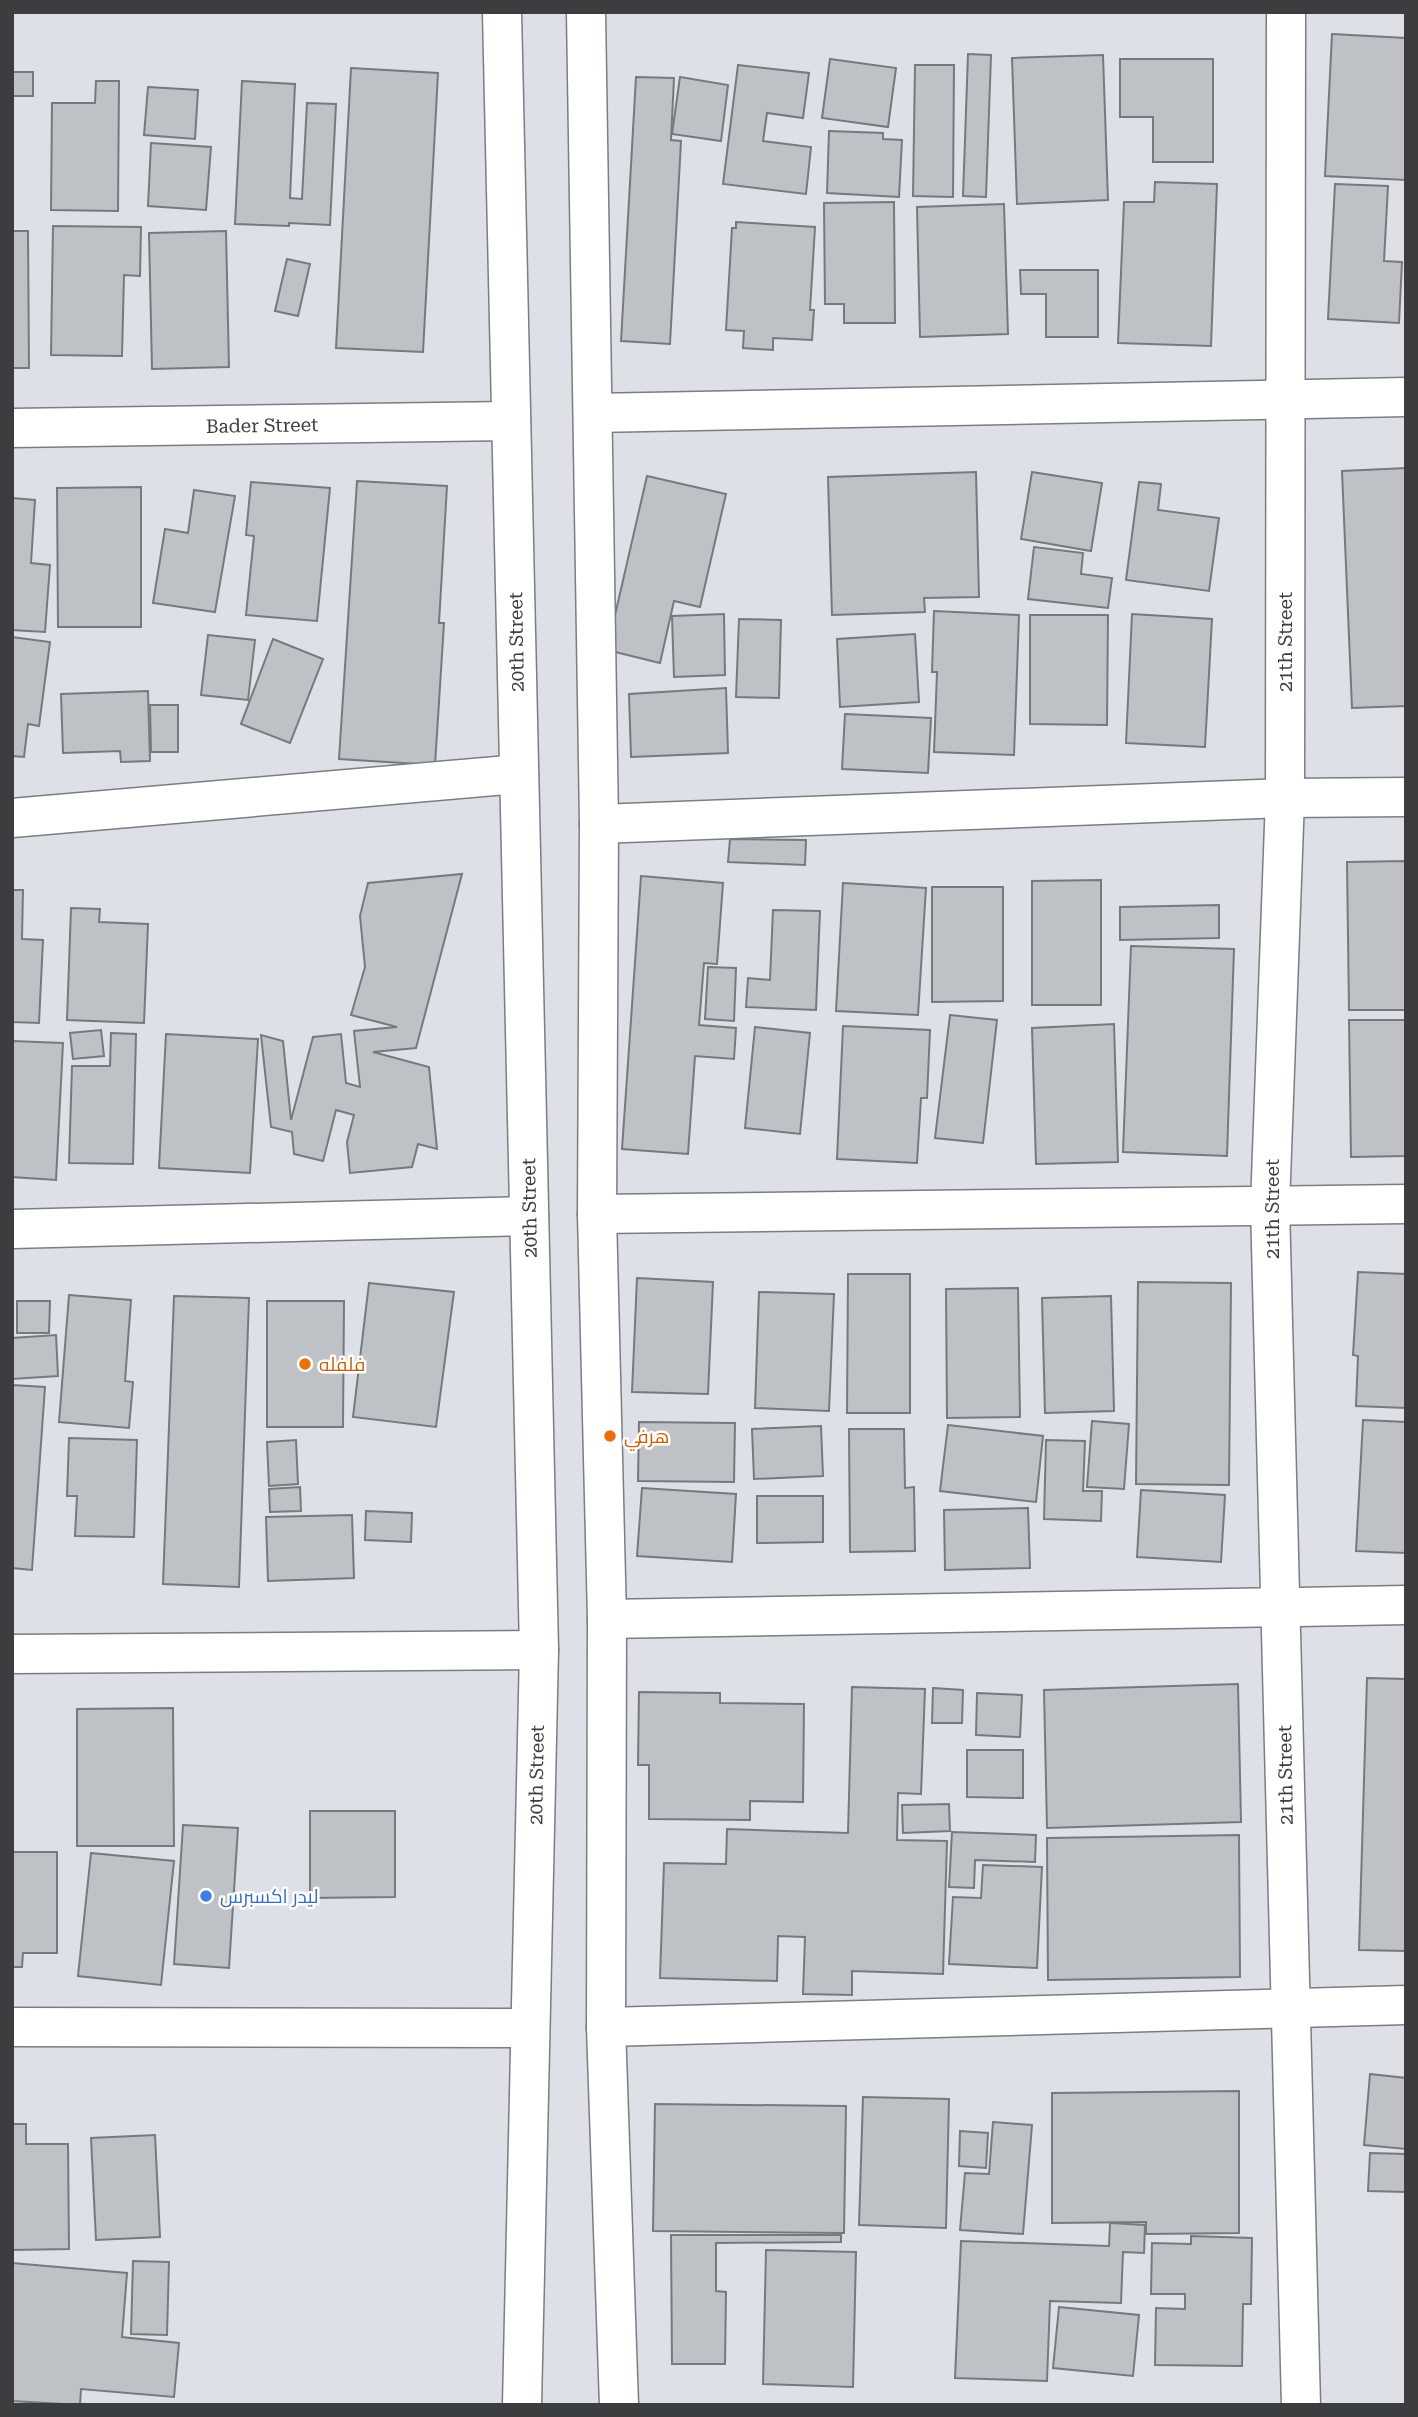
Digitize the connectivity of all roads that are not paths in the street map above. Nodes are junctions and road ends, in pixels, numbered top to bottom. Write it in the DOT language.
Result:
graph roads {
  1 [pos="502,12"];
  2 [pos="586,12"];
  3 [pos="1286,12"];
  4 [pos="1406,397"];
  5 [pos="1286,398"];
  6 [pos="593,413"];
  7 [pos="511,421"];
  8 [pos="12,428"];
  9 [pos="519,774"];
  10 [pos="1406,797"];
  11 [pos="1285,798"];
  12 [pos="12,818"];
  13 [pos="599,824"];
  14 [pos="1406,1204"];
  15 [pos="1270,1206"];
  16 [pos="597,1214"];
  17 [pos="529,1216"];
  18 [pos="12,1229"];
  19 [pos="1406,1605"];
  20 [pos="1280,1608"];
  21 [pos="607,1619"];
  22 [pos="538,1650"];
  23 [pos="12,1654"];
  24 [pos="1406,2005"];
  25 [pos="1291,2007"];
  26 [pos="12,2026"];
  27 [pos="606,2027"];
  28 [pos="530,2028"];
  29 [pos="522,2405"];
  30 [pos="619,2405"];
  31 [pos="1301,2405"];
  1 -- 7 [label="street, 20th Street"];
  2 -- 6 [label="street"];
  3 -- 5 [label="street, 21th Street"];
  4 -- 5 [label="street"];
  5 -- 6 [label="street"];
  5 -- 11 [label="street, 21th Street"];
  6 -- 13 [label="street"];
  7 -- 8 [label="street, Bader Street"];
  7 -- 9 [label="street, 20th Street"];
  9 -- 12 [label="street"];
  9 -- 17 [label="street, 20th Street"];
  10 -- 11 [label="street"];
  11 -- 13 [label="street"];
  11 -- 15 [label="street, 21th Street"];
  13 -- 16 [label="street"];
  14 -- 15 [label="street"];
  15 -- 16 [label="street"];
  15 -- 20 [label="street, 21th Street"];
  16 -- 21 [label="street"];
  17 -- 18 [label="street"];
  17 -- 22 [label="street, 20th Street"];
  19 -- 20 [label="street"];
  20 -- 21 [label="street"];
  20 -- 25 [label="street, 21th Street"];
  21 -- 27 [label="street"];
  22 -- 23 [label="street"];
  22 -- 28 [label="street, 20th Street"];
  24 -- 25 [label="street"];
  25 -- 27 [label="street"];
  25 -- 31 [label="street, 21th Street"];
  26 -- 28 [label="street"];
  27 -- 30 [label="street"];
  28 -- 29 [label="street, 20th Street"];
}
